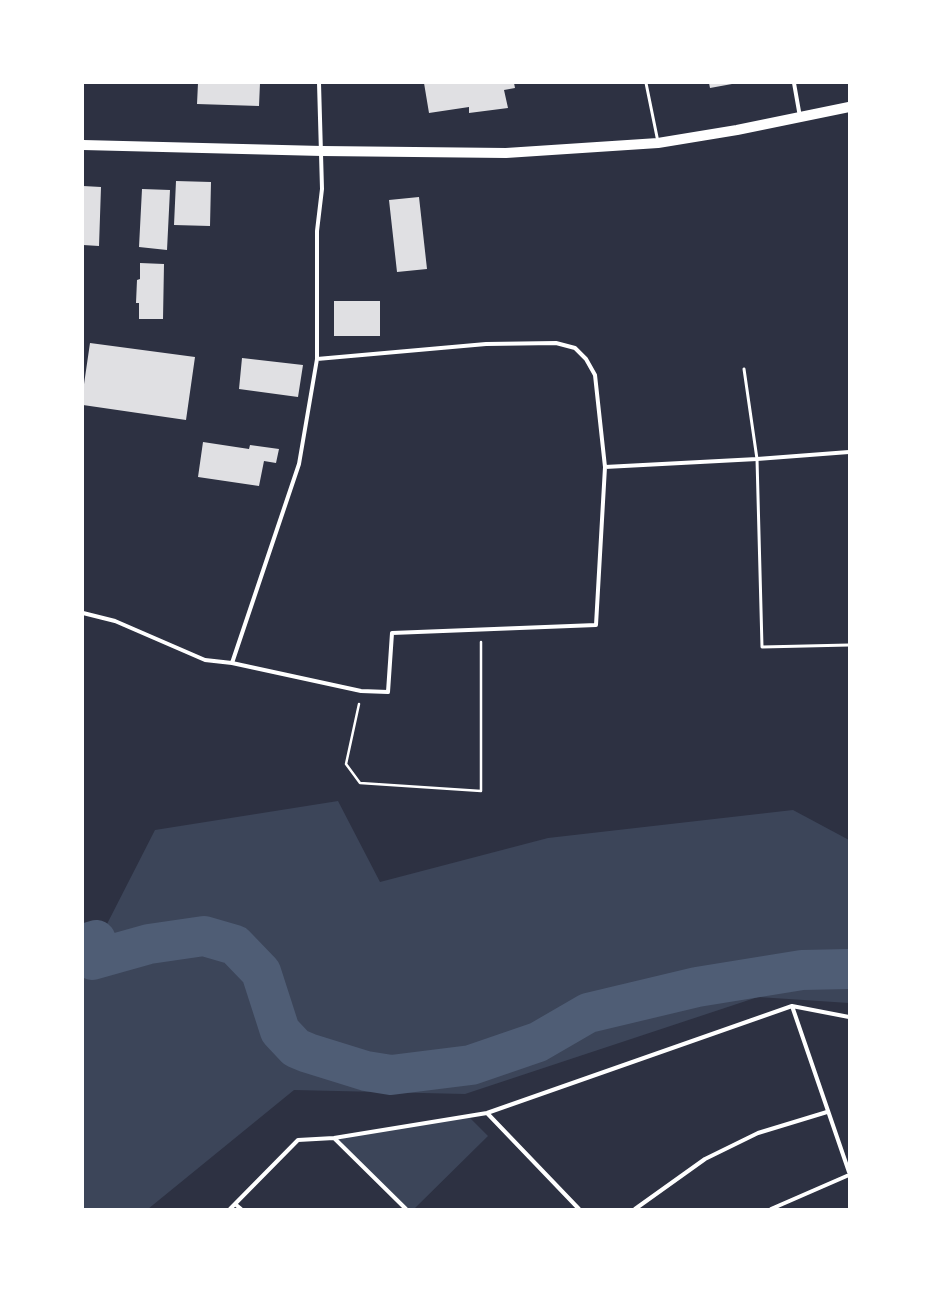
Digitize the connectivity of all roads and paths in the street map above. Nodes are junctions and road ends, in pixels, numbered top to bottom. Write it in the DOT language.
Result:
graph roads {
  1 [pos="319,83"];
  2 [pos="646,83"];
  3 [pos="794,83"];
  4 [pos="849,107"];
  5 [pos="800,117"];
  6 [pos="658,143"];
  7 [pos="83,145"];
  8 [pos="322,151"];
  9 [pos="317,359"];
  10 [pos="744,369"];
  11 [pos="849,452"];
  12 [pos="757,459"];
  13 [pos="605,467"];
  14 [pos="83,613"];
  15 [pos="481,629"];
  16 [pos="849,645"];
  17 [pos="232,663"];
  18 [pos="361,691"];
  19 [pos="792,1006"];
  20 [pos="849,1017"];
  21 [pos="827,1112"];
  22 [pos="487,1113"];
  23 [pos="334,1138"];
  24 [pos="849,1174"];
  25 [pos="236,1204"];
  26 [pos="230,1209"];
  27 [pos="241,1209"];
  28 [pos="406,1209"];
  29 [pos="579,1209"];
  30 [pos="635,1209"];
  31 [pos="770,1209"];
  1 -- 8 [label="street"];
  2 -- 6 [label="lane"];
  3 -- 5 [label="street"];
  4 -- 5 [label="main road"];
  5 -- 6 [label="main road"];
  6 -- 8 [label="main road"];
  7 -- 8 [label="main road"];
  8 -- 9 [label="street"];
  9 -- 13 [label="street"];
  9 -- 17 [label="street"];
  10 -- 12 [label="lane"];
  11 -- 12 [label="street"];
  12 -- 13 [label="street"];
  12 -- 16 [label="lane"];
  13 -- 15 [label="street"];
  14 -- 17 [label="street"];
  15 -- 18 [label="street"];
  15 -- 18 [label="path"];
  17 -- 18 [label="street"];
  19 -- 20 [label="street"];
  19 -- 21 [label="street"];
  19 -- 22 [label="street"];
  21 -- 24 [label="street"];
  21 -- 30 [label="street"];
  22 -- 23 [label="street"];
  22 -- 29 [label="street"];
  23 -- 25 [label="street"];
  23 -- 28 [label="street"];
  24 -- 31 [label="street"];
  25 -- 26 [label="street"];
  25 -- 27 [label="street"];
}
